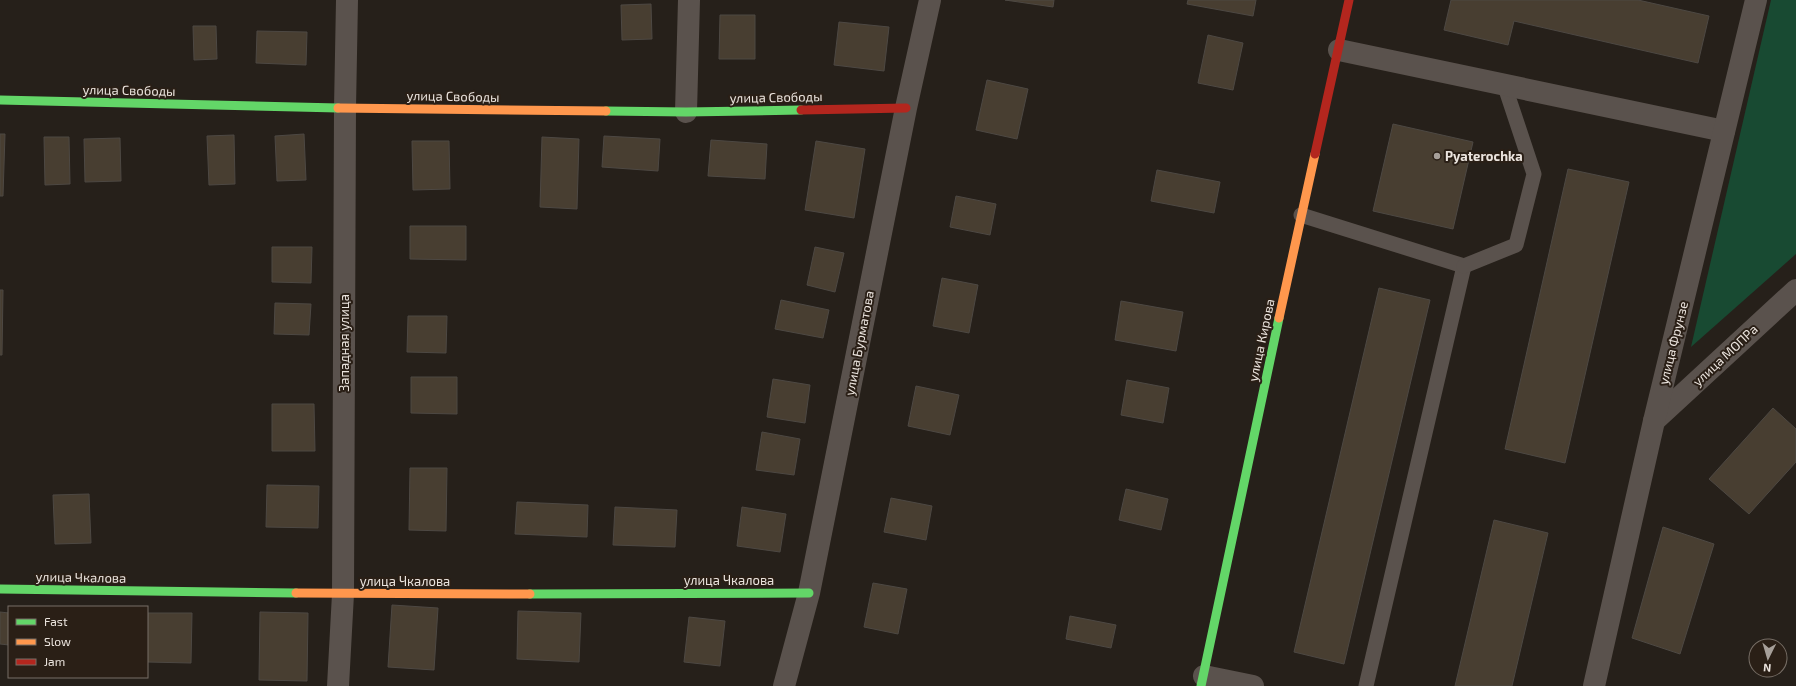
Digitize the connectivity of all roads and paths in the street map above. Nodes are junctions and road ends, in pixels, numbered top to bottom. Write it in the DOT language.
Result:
graph roads {
  1 [pos="347,0"];
  2 [pos="689,0"];
  3 [pos="930,0"];
  4 [pos="1349,0"];
  5 [pos="1756,0"];
  6 [pos="1339,50"];
  7 [pos="1504,84"];
  8 [pos="0,100"];
  9 [pos="345,108"];
  10 [pos="906,108"];
  11 [pos="686,112"];
  12 [pos="1724,131"];
  13 [pos="1300,215"];
  14 [pos="1464,266"];
  15 [pos="1796,290"];
  16 [pos="1654,421"];
  17 [pos="0,589"];
  18 [pos="809,593"];
  19 [pos="344,594"];
  20 [pos="1202,681"];
  21 [pos="338,686"];
  22 [pos="784,686"];
  23 [pos="1253,686"];
  24 [pos="1366,686"];
  25 [pos="1594,686"];
  1 -- 9 [label="street, Западная улица"];
  2 -- 11 [label="street"];
  3 -- 10 [label="street, улица Бурматова"];
  4 -- 6 [label="street, улица Кирова"];
  5 -- 12 [label="street, улица Фрунзе"];
  6 -- 7 [label="street"];
  6 -- 13 [label="street, улица Кирова"];
  7 -- 12 [label="street"];
  7 -- 14 [label="lane"];
  8 -- 9 [label="street, улица Свободы"];
  9 -- 11 [label="street, улица Свободы"];
  9 -- 19 [label="street, Западная улица"];
  10 -- 11 [label="street, улица Свободы"];
  10 -- 18 [label="street, улица Бурматова"];
  12 -- 16 [label="street, улица Фрунзе"];
  13 -- 14 [label="lane"];
  13 -- 20 [label="street, улица Кирова"];
  14 -- 24 [label="lane"];
  15 -- 16 [label="street, улица МОПРа"];
  16 -- 25 [label="street, улица Фрунзе"];
  17 -- 19 [label="street, улица Чкалова"];
  18 -- 19 [label="street, улица Чкалова"];
  18 -- 22 [label="street, улица Бурматова"];
  19 -- 21 [label="street, Западная улица"];
  20 -- 23 [label="street"];
}
